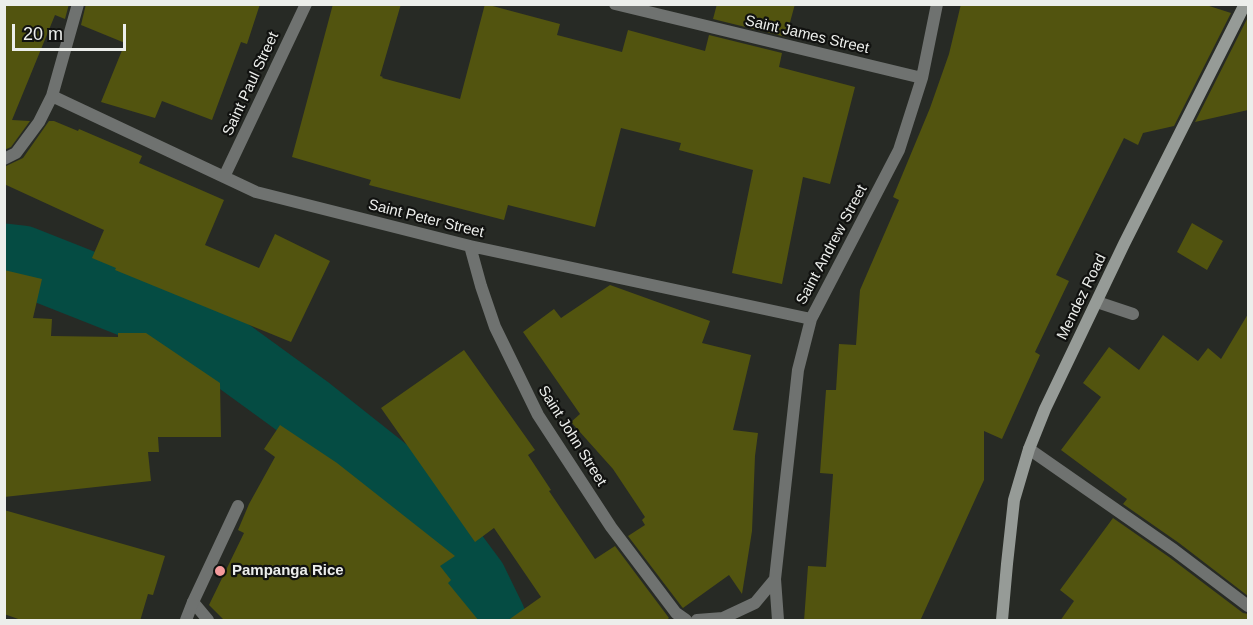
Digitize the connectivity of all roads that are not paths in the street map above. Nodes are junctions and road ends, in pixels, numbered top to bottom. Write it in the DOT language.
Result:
graph roads {
  1 [pos="78,4"];
  2 [pos="306,4"];
  3 [pos="615,4"];
  4 [pos="937,4"];
  5 [pos="1245,4"];
  6 [pos="922,78"];
  7 [pos="52,96"];
  8 [pos="4,159"];
  9 [pos="224,177"];
  10 [pos="470,246"];
  11 [pos="1097,302"];
  12 [pos="1133,314"];
  13 [pos="811,319"];
  14 [pos="1029,449"];
  15 [pos="238,506"];
  16 [pos="775,579"];
  17 [pos="193,602"];
  18 [pos="1248,606"];
  19 [pos="186,621"];
  20 [pos="208,621"];
  21 [pos="686,621"];
  22 [pos="697,621"];
  23 [pos="778,621"];
  24 [pos="1002,621"];
  1 -- 7 [label="street"];
  2 -- 9 [label="street, Saint Paul Street"];
  3 -- 6 [label="street, Saint James Street"];
  4 -- 6 [label="street, Saint Andrew Street"];
  5 -- 11 [label="street, Mendez Road"];
  6 -- 13 [label="street, Saint Andrew Street"];
  7 -- 8 [label="street"];
  7 -- 9 [label="street, Saint Peter Street"];
  9 -- 10 [label="street, Saint Peter Street"];
  10 -- 13 [label="street, Saint Peter Street"];
  10 -- 21 [label="street, Saint John Street"];
  11 -- 12 [label="street"];
  11 -- 14 [label="street, Mendez Road"];
  13 -- 16 [label="street, Saint Andrew Street"];
  14 -- 18 [label="street"];
  14 -- 24 [label="street, Mendez Road"];
  15 -- 17 [label="street"];
  16 -- 22 [label="street"];
  16 -- 23 [label="street, Saint Andrew Street"];
  17 -- 19 [label="street"];
  17 -- 20 [label="street"];
}
